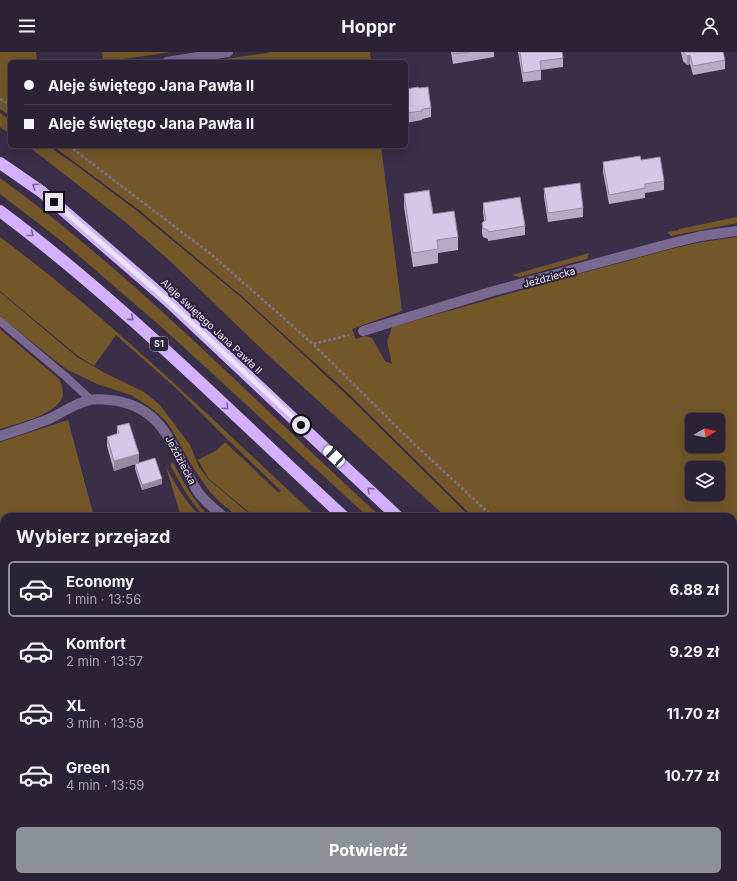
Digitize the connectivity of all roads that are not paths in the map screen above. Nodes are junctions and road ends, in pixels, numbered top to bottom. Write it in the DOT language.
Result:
graph roads {
  1 [pos="228,52"];
  2 [pos="179,60"];
  3 [pos="0,163"];
  4 [pos="0,211"];
  5 [pos="737,231"];
  6 [pos="0,321"];
  7 [pos="363,331"];
  8 [pos="90,399"];
  9 [pos="0,436"];
  10 [pos="220,513"];
  11 [pos="340,513"];
  12 [pos="394,513"];
  1 -- 2 [label="street"];
  12 -- 3 [label="highway, Aleje świętego Jana Pawła II, one-way"];
  4 -- 11 [label="highway, S1, one-way"];
  5 -- 7 [label="street, Jeździecka"];
  6 -- 8 [label="lane"];
  8 -- 9 [label="street, Jeździecka"];
  8 -- 10 [label="street, Jeździecka"];
}
